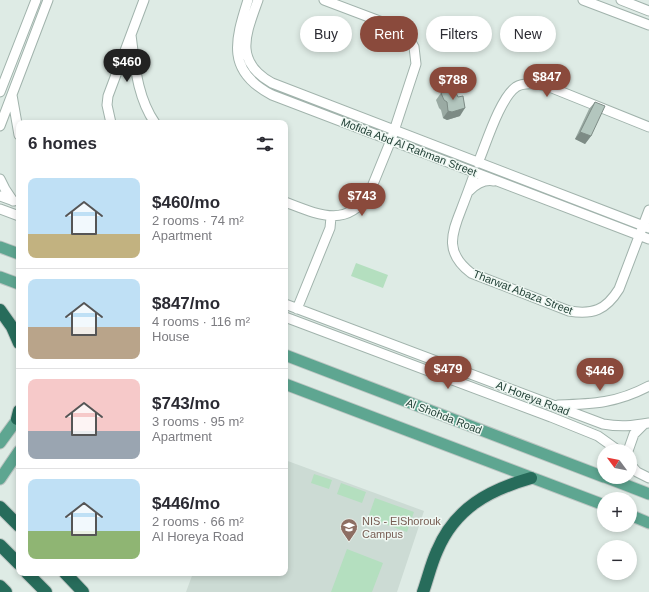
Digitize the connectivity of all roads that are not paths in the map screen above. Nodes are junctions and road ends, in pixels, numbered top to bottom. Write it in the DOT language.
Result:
graph roads {
  1 [pos="36,0"];
  2 [pos="48,0"];
  3 [pos="144,0"];
  4 [pos="248,0"];
  5 [pos="258,0"];
  6 [pos="324,0"];
  7 [pos="583,0"];
  8 [pos="620,0"];
  9 [pos="649,11"];
  10 [pos="649,25"];
  11 [pos="131,34"];
  12 [pos="0,91"];
  13 [pos="12,95"];
  14 [pos="16,120"];
  15 [pos="110,120"];
  16 [pos="153,120"];
  17 [pos="0,126"];
  18 [pos="649,127"];
  19 [pos="392,135"];
  20 [pos="478,163"];
  21 [pos="475,172"];
  22 [pos="0,180"];
  23 [pos="499,181"];
  24 [pos="468,192"];
  25 [pos="0,196"];
  26 [pos="16,202"];
  27 [pos="288,203"];
  28 [pos="0,209"];
  29 [pos="649,210"];
  30 [pos="16,215"];
  31 [pos="331,217"];
  32 [pos="646,227"];
  33 [pos="640,235"];
  34 [pos="649,239"];
  35 [pos="0,247"];
  36 [pos="16,253"];
  37 [pos="0,277"];
  38 [pos="16,283"];
  39 [pos="288,305"];
  40 [pos="297,309"];
  41 [pos="0,310"];
  42 [pos="288,318"];
  43 [pos="16,336"];
  44 [pos="288,356"];
  45 [pos="288,385"];
  46 [pos="649,386"];
  47 [pos="553,405"];
  48 [pos="550,417"];
  49 [pos="16,419"];
  50 [pos="647,423"];
  51 [pos="603,424"];
  52 [pos="598,436"];
  53 [pos="0,444"];
  54 [pos="609,444"];
  55 [pos="629,444"];
  56 [pos="16,455"];
  57 [pos="637,472"];
  58 [pos="597,474"];
  59 [pos="531,478"];
  60 [pos="649,478"];
  61 [pos="0,479"];
  62 [pos="623,484"];
  63 [pos="649,494"];
  64 [pos="597,503"];
  65 [pos="0,507"];
  66 [pos="637,518"];
  67 [pos="649,522"];
  68 [pos="16,523"];
  69 [pos="0,545"];
  70 [pos="16,561"];
  71 [pos="31,576"];
  72 [pos="68,576"];
  73 [pos="0,586"];
  74 [pos="6,592"];
  75 [pos="46,592"];
  76 [pos="83,592"];
  77 [pos="423,592"];
  1 -- 12 [label="street"];
  2 -- 13 [label="street"];
  3 -- 11 [label="street"];
  4 -- 19 [label="street, Mofida Abd Al Rahman Street"];
  5 -- 19 [label="street, Mofida Abd Al Rahman Street"];
  6 -- 19 [label="street"];
  7 -- 10 [label="street"];
  8 -- 9 [label="street"];
  11 -- 15 [label="street"];
  11 -- 16 [label="street"];
  13 -- 14 [label="street"];
  13 -- 17 [label="street"];
  18 -- 20 [label="street, Tharwat Abaza Street"];
  19 -- 20 [label="street, Mofida Abd Al Rahman Street"];
  19 -- 21 [label="street, Mofida Abd Al Rahman Street"];
  19 -- 31 [label="street"];
  20 -- 21 [label="street, Tharwat Abaza Street"];
  20 -- 32 [label="street, Mofida Abd Al Rahman Street"];
  21 -- 23 [label="street, Mofida Abd Al Rahman Street"];
  21 -- 24 [label="street, Tharwat Abaza Street"];
  22 -- 26 [label="street"];
  23 -- 24 [label="street"];
  23 -- 33 [label="street, Mofida Abd Al Rahman Street"];
  24 -- 33 [label="street, Tharwat Abaza Street"];
  25 -- 26 [label="street"];
  27 -- 31 [label="street"];
  28 -- 30 [label="street"];
  29 -- 32 [label="street, Tharwat Abaza Street"];
  31 -- 40 [label="street"];
  32 -- 33 [label="street, Tharwat Abaza Street"];
  33 -- 34 [label="street, Mofida Abd Al Rahman Street"];
  35 -- 36 [label="main road"];
  37 -- 38 [label="main road"];
  39 -- 40 [label="street, Al Horeya Road"];
  40 -- 47 [label="street, Al Horeya Road"];
  41 -- 43 [label="highway"];
  42 -- 48 [label="street, Al Horeya Road"];
  44 -- 58 [label="main road, Al Shohda Road"];
  45 -- 59 [label="main road"];
  46 -- 47 [label="street"];
  47 -- 48 [label="street"];
  47 -- 51 [label="street, Al Horeya Road"];
  48 -- 52 [label="street, Al Horeya Road"];
  49 -- 53 [label="main road"];
  50 -- 51 [label="street, Al Horeya Road"];
  50 -- 55 [label="street"];
  51 -- 52 [label="street"];
  52 -- 54 [label="street, Al Horeya Road"];
  56 -- 61 [label="main road"];
  57 -- 60 [label="street"];
  59 -- 64 [label="main road"];
  59 -- 77 [label="highway"];
  62 -- 63 [label="main road, Al Shohda Road"];
  65 -- 68 [label="highway"];
  66 -- 67 [label="main road"];
  69 -- 70 [label="highway"];
  71 -- 75 [label="highway"];
  72 -- 76 [label="highway"];
  73 -- 74 [label="highway"];
}
